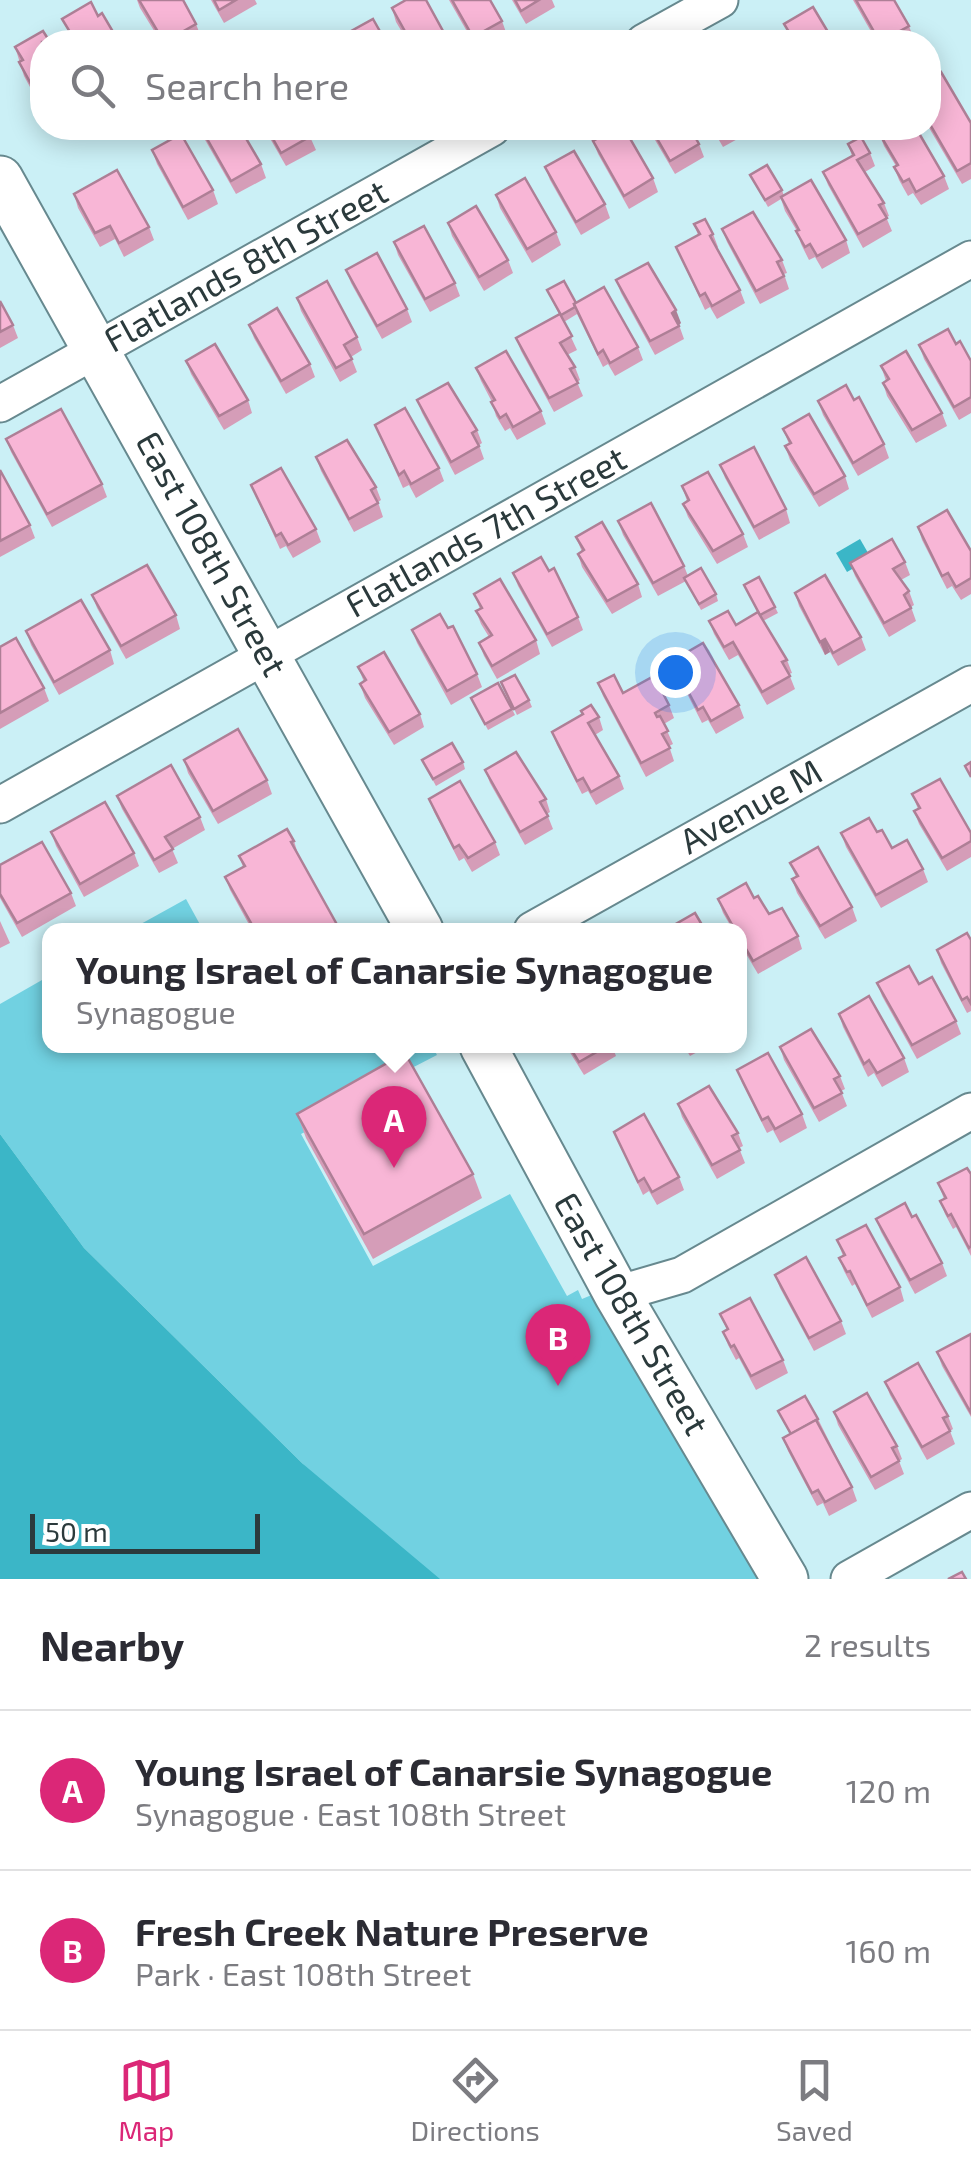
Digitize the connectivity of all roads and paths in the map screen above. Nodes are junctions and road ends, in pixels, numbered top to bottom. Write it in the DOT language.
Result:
graph roads {
  1 [pos="720,0"];
  2 [pos="666,30"];
  3 [pos="471,140"];
  4 [pos="0,179"];
  5 [pos="971,259"];
  6 [pos="96,350"];
  7 [pos="0,404"];
  8 [pos="268,655"];
  9 [pos="971,684"];
  10 [pos="0,805"];
  11 [pos="416,923"];
  12 [pos="544,923"];
  13 [pos="487,1053"];
  14 [pos="971,1112"];
  15 [pos="617,1294"];
  16 [pos="971,1510"];
  17 [pos="785,1579"];
  18 [pos="849,1579"];
  1 -- 2 [label="street"];
  3 -- 6 [label="street, Flatlands 8th Street"];
  4 -- 6 [label="street, East 108th Street"];
  5 -- 8 [label="street, Flatlands 7th Street"];
  6 -- 7 [label="street, Flatlands 8th Street"];
  6 -- 8 [label="street, East 108th Street"];
  8 -- 10 [label="street, Flatlands 7th Street"];
  8 -- 11 [label="street, East 108th Street"];
  9 -- 12 [label="street, Avenue M"];
  13 -- 15 [label="street, East 108th Street"];
  14 -- 15 [label="street"];
  15 -- 17 [label="street, East 108th Street"];
  16 -- 18 [label="street"];
}
